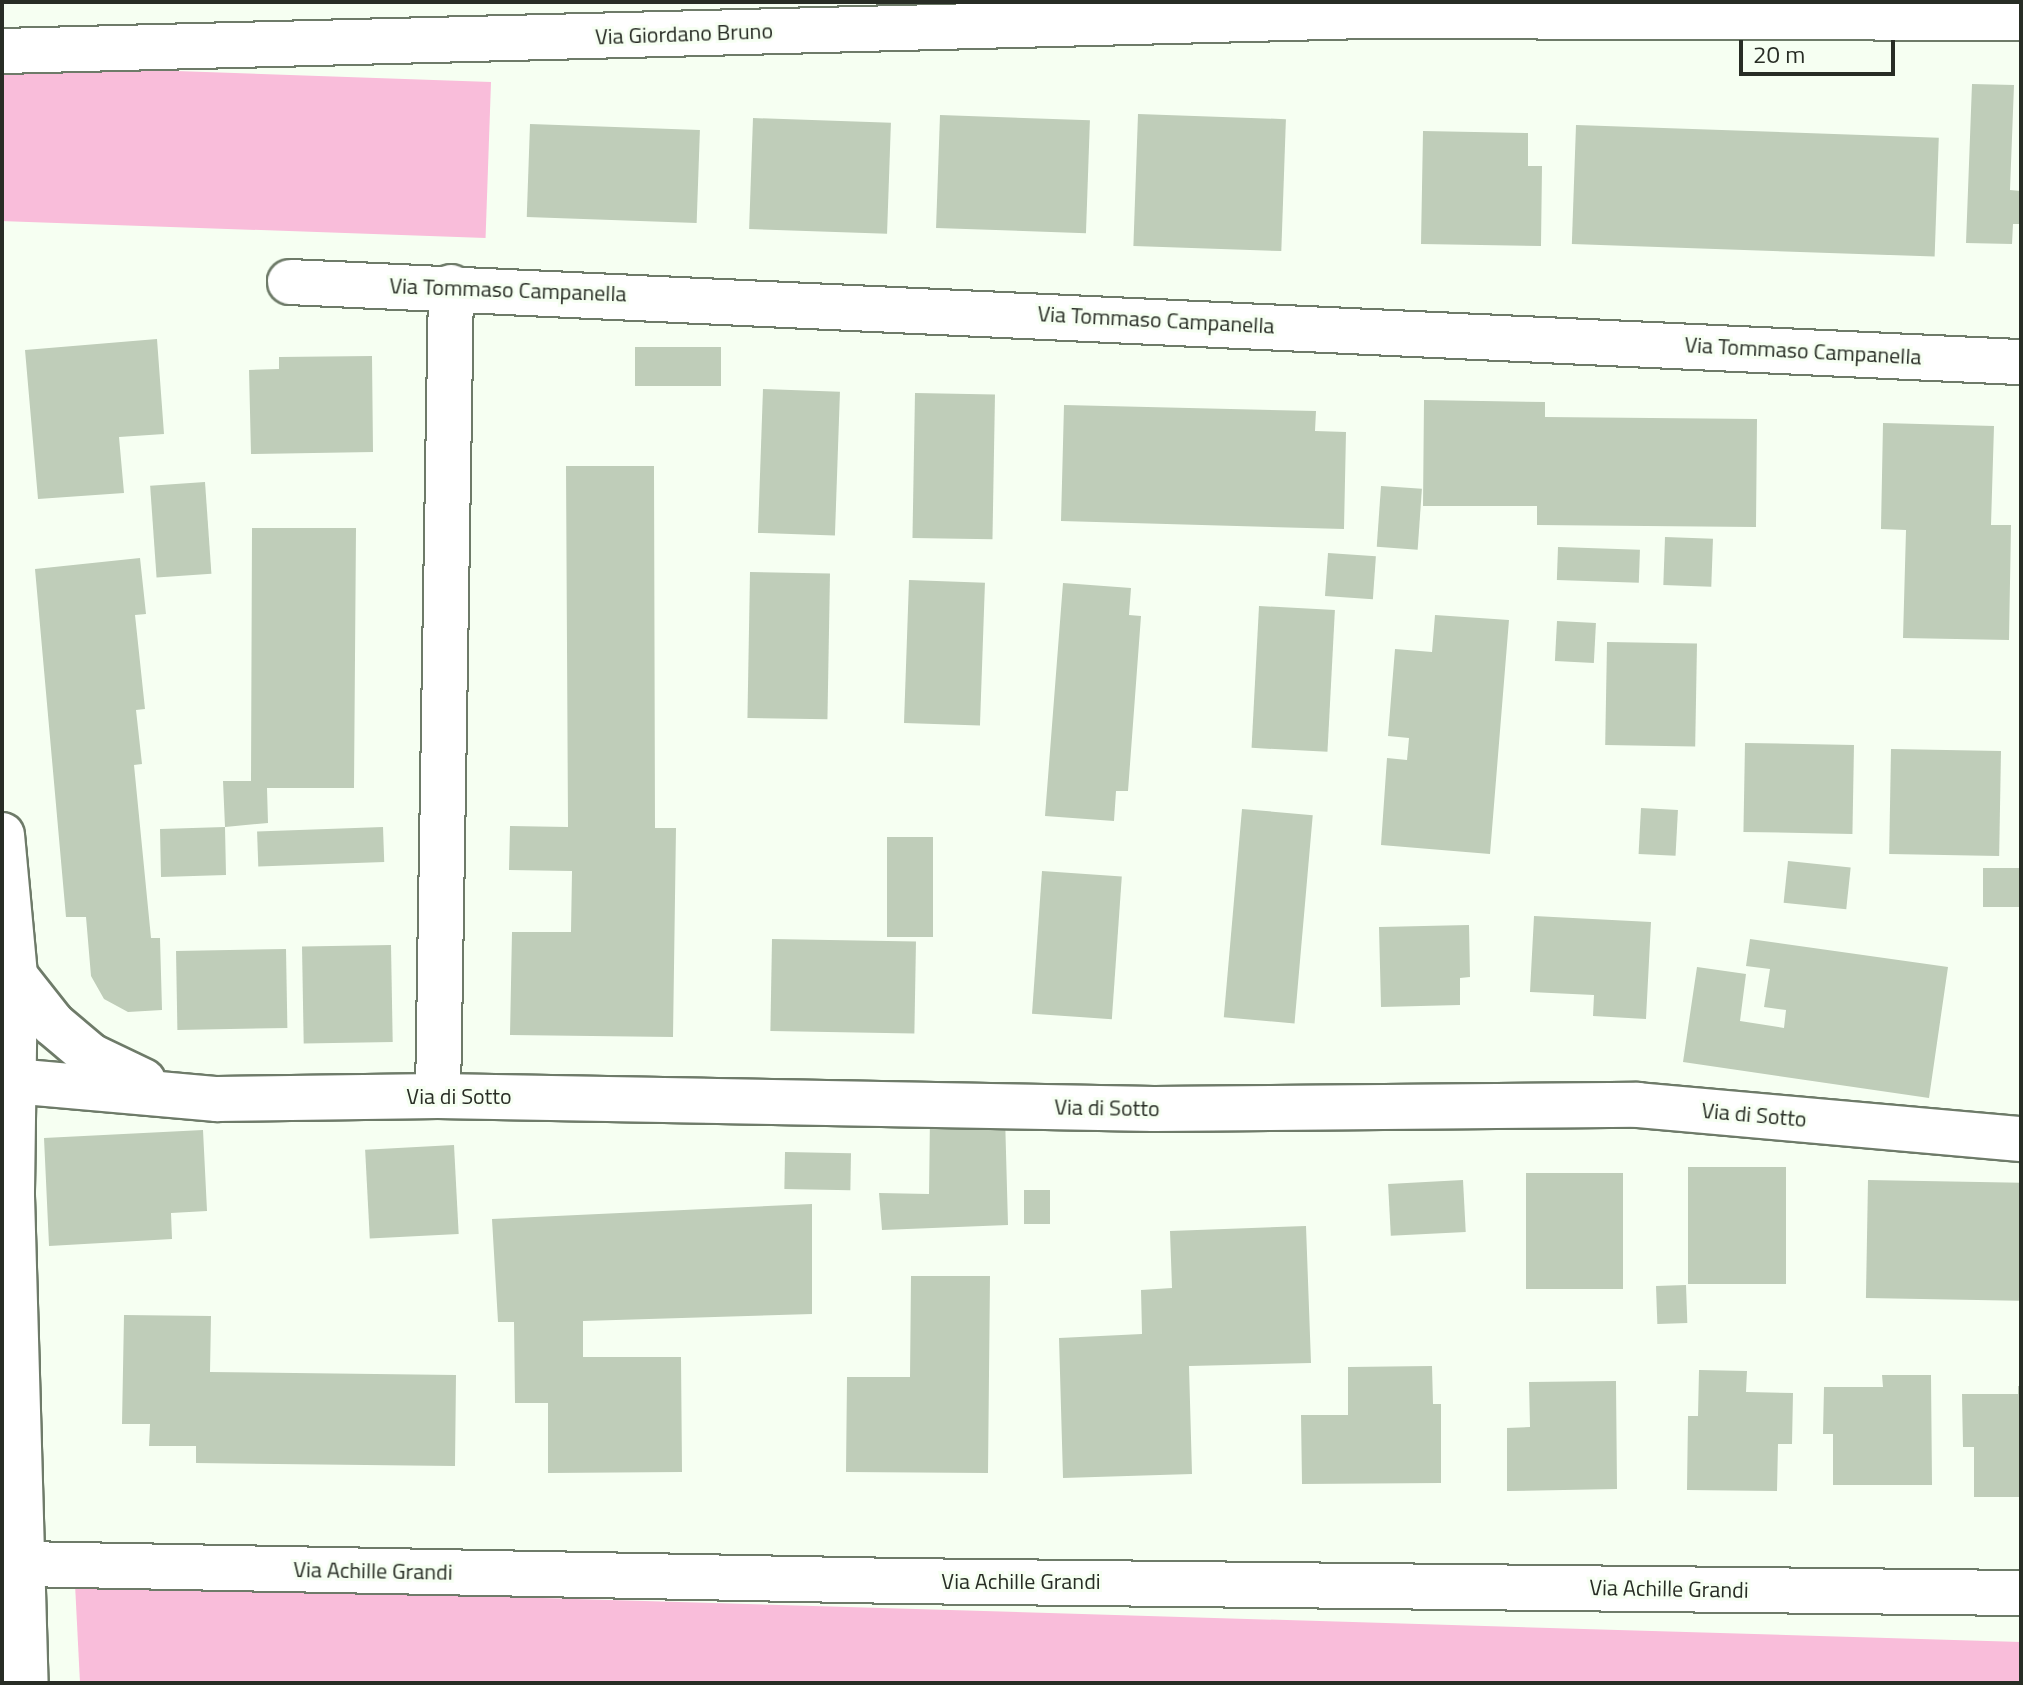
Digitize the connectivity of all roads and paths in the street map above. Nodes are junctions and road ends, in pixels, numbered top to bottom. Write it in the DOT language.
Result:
graph roads {
  1 [pos="1365,9"];
  2 [pos="2021,18"];
  3 [pos="2,51"];
  4 [pos="290,282"];
  5 [pos="451,287"];
  6 [pos="2021,362"];
  7 [pos="2,835"];
  8 [pos="15,976"];
  9 [pos="6,1080"];
  10 [pos="438,1096"];
  11 [pos="191,1097"];
  12 [pos="2021,1139"];
  13 [pos="22,1564"];
  14 [pos="2021,1593"];
  15 [pos="26,1683"];
  1 -- 2 [label="street, Via Giordano Bruno"];
  1 -- 3 [label="street, Via Giordano Bruno"];
  4 -- 5 [label="street, Via Tommaso Campanella"];
  5 -- 6 [label="street, Via Tommaso Campanella"];
  5 -- 10 [label="street"];
  7 -- 8 [label="street"];
  8 -- 9 [label="street"];
  8 -- 11 [label="street, Via di Sotto"];
  9 -- 11 [label="street, Via di Sotto"];
  9 -- 13 [label="street"];
  10 -- 11 [label="street, Via di Sotto"];
  10 -- 12 [label="street, Via di Sotto"];
  13 -- 14 [label="street, Via Achille Grandi"];
  13 -- 15 [label="street"];
}
